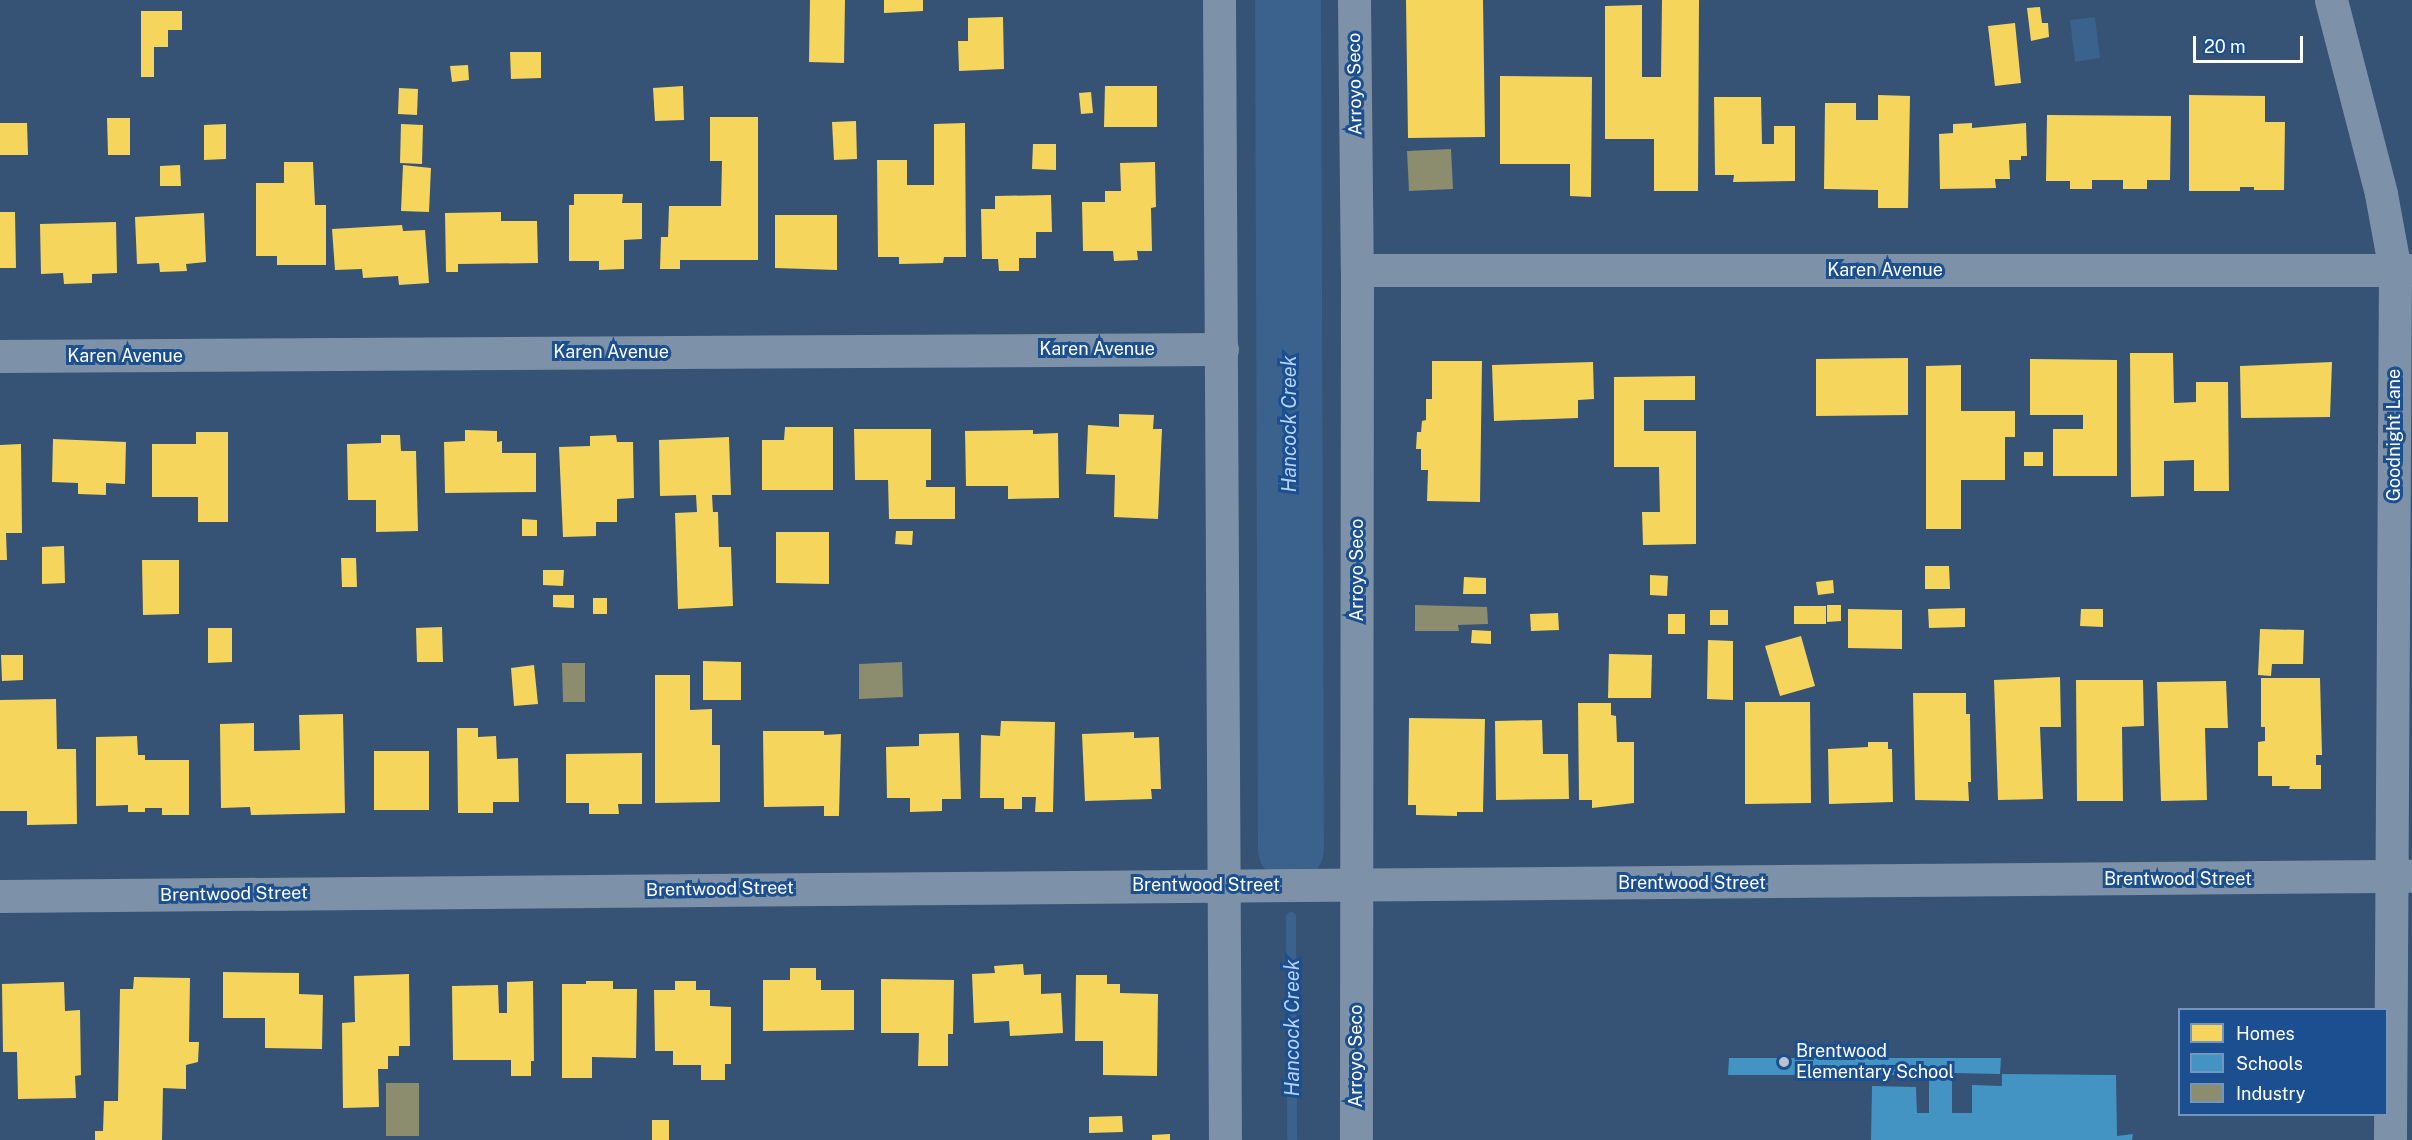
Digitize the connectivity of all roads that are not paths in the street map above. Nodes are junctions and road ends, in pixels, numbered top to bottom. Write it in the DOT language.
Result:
graph roads {
  1 [pos="1219,0"];
  2 [pos="1354,0"];
  3 [pos="2331,0"];
  4 [pos="1358,270"];
  5 [pos="2403,270"];
  6 [pos="1221,349"];
  7 [pos="0,356"];
  8 [pos="2402,877"];
  9 [pos="1223,885"];
  10 [pos="1357,885"];
  11 [pos="0,896"];
  12 [pos="1225,1140"];
  13 [pos="1356,1140"];
  14 [pos="2390,1140"];
  1 -- 6 [label="street"];
  2 -- 4 [label="street, Arroyo Seco"];
  3 -- 5 [label="street, Goodnight Lane"];
  4 -- 5 [label="street, Karen Avenue"];
  4 -- 10 [label="street, Arroyo Seco"];
  5 -- 8 [label="street, Goodnight Lane"];
  6 -- 7 [label="street, Karen Avenue"];
  6 -- 9 [label="street"];
  8 -- 10 [label="street, Brentwood Street"];
  8 -- 14 [label="street, Goodnight Lane"];
  9 -- 10 [label="street, Brentwood Street"];
  9 -- 11 [label="street, Brentwood Street"];
  9 -- 12 [label="street"];
  10 -- 13 [label="street, Arroyo Seco"];
}
